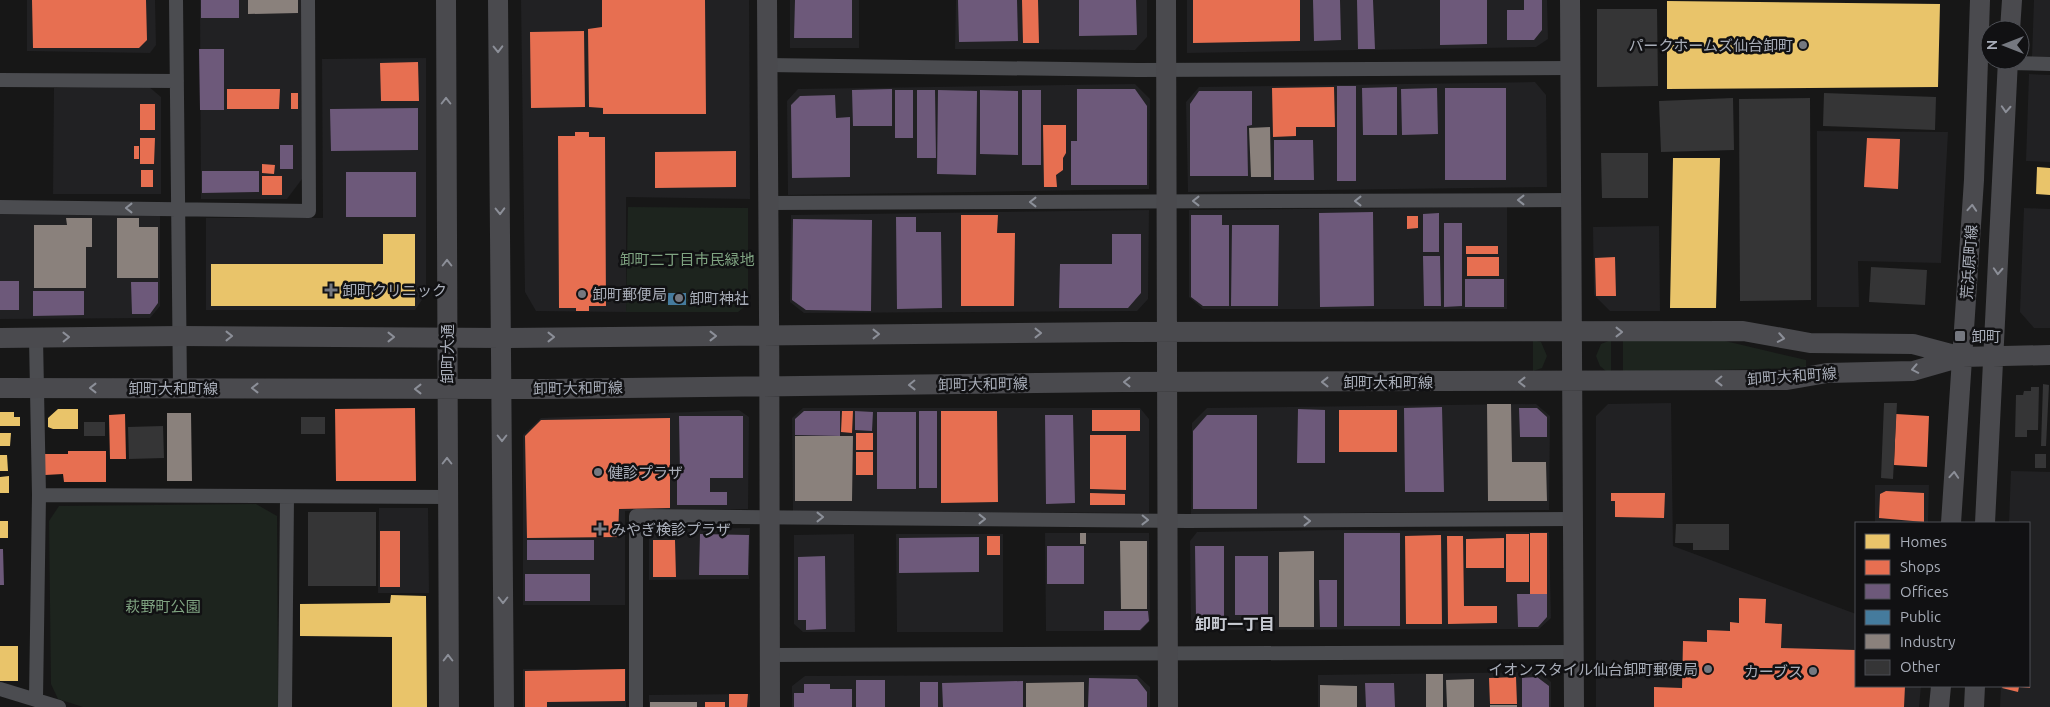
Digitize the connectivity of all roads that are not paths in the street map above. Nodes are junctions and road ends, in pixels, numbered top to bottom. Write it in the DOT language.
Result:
graph roads {
  1 [pos="176,0"];
  2 [pos="308,0"];
  3 [pos="446,0"];
  4 [pos="498,0"];
  5 [pos="767,0"];
  6 [pos="1166,0"];
  7 [pos="1570,0"];
  8 [pos="1980,0"];
  9 [pos="2012,0"];
  10 [pos="2011,20"];
  11 [pos="2030,63"];
  12 [pos="2050,64"];
  13 [pos="768,65"];
  14 [pos="1570,68"];
  15 [pos="1166,70"];
  16 [pos="2008,70"];
  17 [pos="0,80"];
  18 [pos="176,81"];
  19 [pos="1570,200"];
  20 [pos="1166,202"];
  21 [pos="768,203"];
  22 [pos="0,207"];
  23 [pos="177,208"];
  24 [pos="1167,332"];
  25 [pos="1570,332"];
  26 [pos="180,336"];
  27 [pos="768,336"];
  28 [pos="0,338"];
  29 [pos="36,338"];
  30 [pos="447,338"];
  31 [pos="502,338"];
  32 [pos="1994,355"];
  33 [pos="2050,355"];
  34 [pos="1962,357"];
  35 [pos="1167,382"];
  36 [pos="1571,382"];
  37 [pos="768,386"];
  38 [pos="0,388"];
  39 [pos="36,388"];
  40 [pos="180,388"];
  41 [pos="447,388"];
  42 [pos="502,389"];
  43 [pos="39,495"];
  44 [pos="286,497"];
  45 [pos="448,498"];
  46 [pos="771,517"];
  47 [pos="1572,520"];
  48 [pos="1168,521"];
  49 [pos="1951,522"];
  50 [pos="1985,522"];
  51 [pos="1573,652"];
  52 [pos="1168,653"];
  53 [pos="770,655"];
  54 [pos="1941,687"];
  55 [pos="1975,687"];
  56 [pos="0,689"];
  57 [pos="36,699"];
  58 [pos="59,707"];
  59 [pos="286,707"];
  60 [pos="449,707"];
  61 [pos="504,707"];
  62 [pos="636,707"];
  63 [pos="770,707"];
  64 [pos="1168,707"];
  65 [pos="1574,707"];
  66 [pos="1939,707"];
  67 [pos="1974,707"];
  1 -- 18 [label="street"];
  2 -- 23 [label="street"];
  30 -- 3 [label="street, 卸町大通, one-way"];
  4 -- 31 [label="street, one-way"];
  5 -- 13 [label="street"];
  6 -- 15 [label="street"];
  7 -- 14 [label="street"];
  34 -- 8 [label="street, 荒浜原町線, one-way"];
  9 -- 10 [label="street"];
  11 -- 12 [label="street"];
  13 -- 15 [label="street"];
  13 -- 21 [label="street"];
  14 -- 15 [label="street"];
  14 -- 19 [label="street"];
  15 -- 20 [label="street"];
  16 -- 32 [label="street, 荒浜原町線, one-way"];
  17 -- 18 [label="street"];
  18 -- 23 [label="street"];
  19 -- 20 [label="street, one-way"];
  19 -- 25 [label="street"];
  20 -- 21 [label="street, one-way"];
  20 -- 24 [label="street"];
  21 -- 27 [label="street"];
  23 -- 22 [label="street, one-way"];
  23 -- 26 [label="street"];
  24 -- 25 [label="street, 卸町大和町線"];
  27 -- 24 [label="street, 卸町大和町線, one-way"];
  24 -- 35 [label="street"];
  25 -- 34 [label="street, 卸町大和町線, one-way"];
  25 -- 36 [label="street"];
  29 -- 26 [label="street, 卸町大和町線, one-way"];
  26 -- 30 [label="street, 卸町大和町線, one-way"];
  26 -- 40 [label="street"];
  31 -- 27 [label="street, 卸町大和町線, one-way"];
  27 -- 37 [label="street"];
  28 -- 29 [label="street, 卸町大和町線"];
  29 -- 39 [label="street"];
  30 -- 31 [label="street, 卸町大和町線"];
  30 -- 41 [label="street, 卸町大通"];
  31 -- 42 [label="street"];
  32 -- 33 [label="street, 卸町大和町線"];
  32 -- 34 [label="street, 卸町大和町線"];
  32 -- 50 [label="street, 荒浜原町線"];
  34 -- 36 [label="street, 卸町大和町線, one-way"];
  49 -- 34 [label="street, 荒浜原町線, one-way"];
  36 -- 35 [label="street, 卸町大和町線, one-way"];
  35 -- 37 [label="street, 卸町大和町線, one-way"];
  35 -- 48 [label="street"];
  36 -- 47 [label="street"];
  37 -- 42 [label="street, 卸町大和町線"];
  37 -- 46 [label="street"];
  38 -- 39 [label="street, 卸町大和町線"];
  40 -- 39 [label="street, 卸町大和町線, one-way"];
  39 -- 43 [label="street"];
  41 -- 40 [label="street, 卸町大和町線, one-way"];
  41 -- 42 [label="street, 卸町大和町線"];
  45 -- 41 [label="street, 卸町大通, one-way"];
  42 -- 61 [label="street, one-way"];
  43 -- 44 [label="street"];
  43 -- 57 [label="street"];
  44 -- 45 [label="street"];
  44 -- 59 [label="street"];
  60 -- 45 [label="street, 卸町大通, one-way"];
  46 -- 48 [label="street, one-way"];
  46 -- 53 [label="street"];
  46 -- 62 [label="street"];
  48 -- 47 [label="street, one-way"];
  47 -- 51 [label="street"];
  48 -- 52 [label="street"];
  51 -- 52 [label="street"];
  51 -- 65 [label="street"];
  52 -- 53 [label="street"];
  52 -- 64 [label="street"];
  53 -- 63 [label="street"];
  54 -- 66 [label="street"];
  55 -- 67 [label="street"];
  56 -- 57 [label="street"];
  57 -- 58 [label="street"];
}
